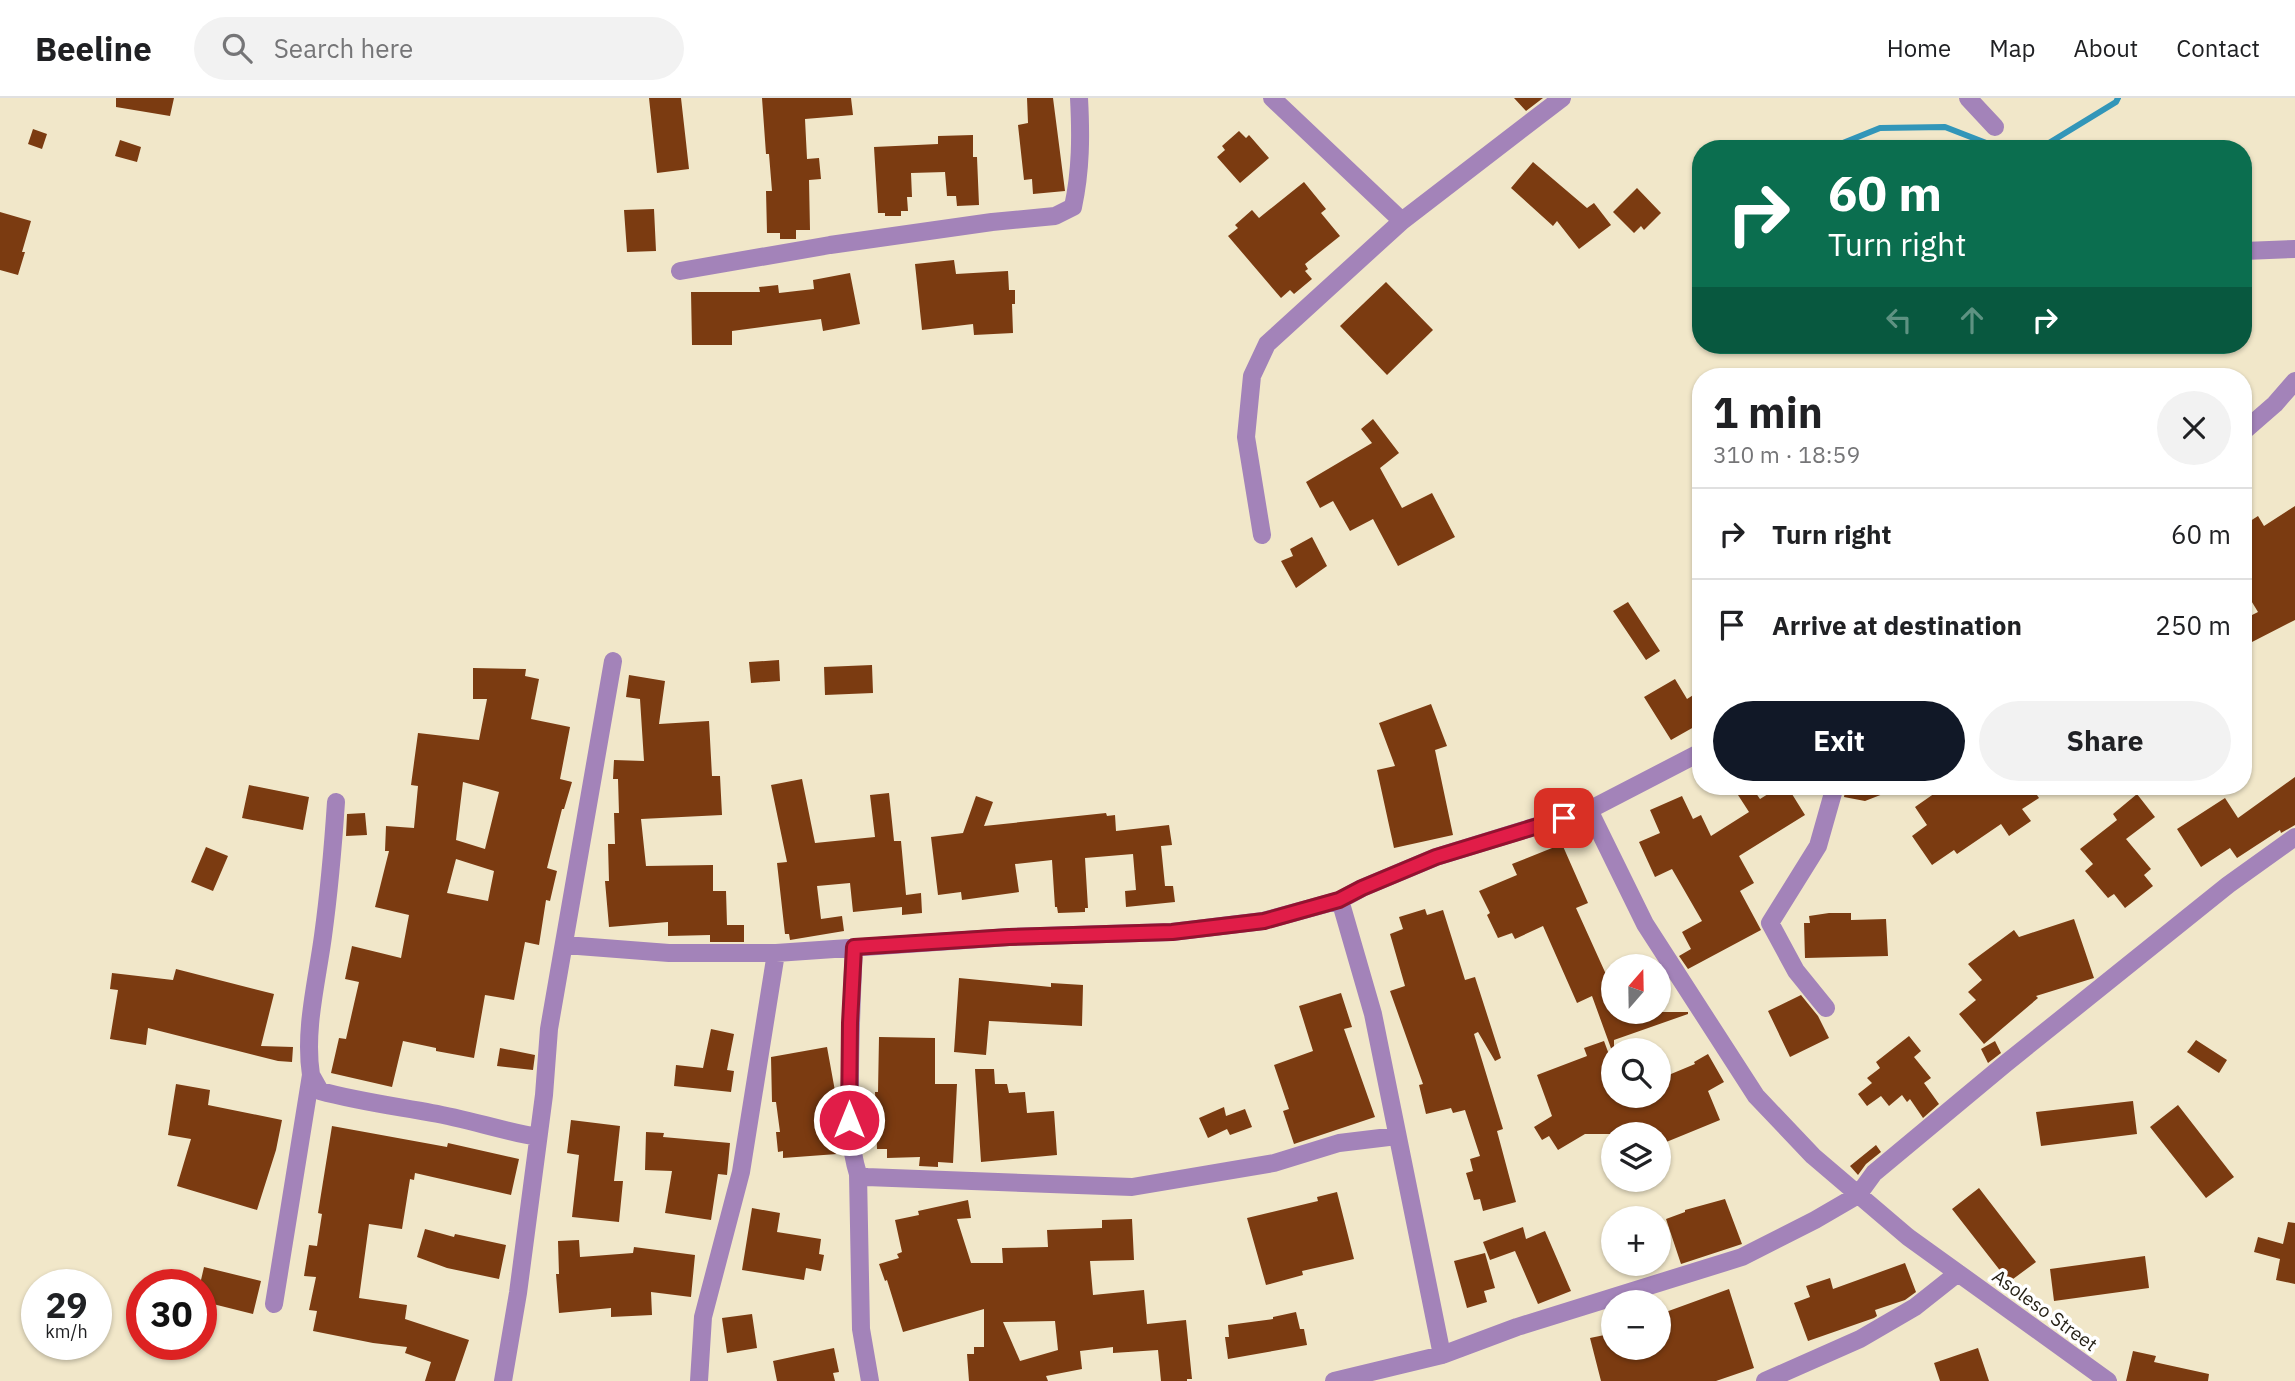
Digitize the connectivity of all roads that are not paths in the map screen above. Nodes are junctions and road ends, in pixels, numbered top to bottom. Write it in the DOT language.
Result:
graph roads {
  1 [pos="1079,98"];
  2 [pos="1272,98"];
  3 [pos="1562,98"];
  4 [pos="1968,98"];
  5 [pos="1995,127"];
  6 [pos="1402,221"];
  7 [pos="2295,250"];
  8 [pos="2252,251"];
  9 [pos="680,271"];
  10 [pos="2295,381"];
  11 [pos="2252,424"];
  12 [pos="1262,536"];
  13 [pos="612,661"];
  14 [pos="1692,757"];
  15 [pos="1832,795"];
  16 [pos="336,802"];
  17 [pos="1589,810"];
  18 [pos="2295,837"];
  19 [pos="1339,900"];
  20 [pos="565,945"];
  21 [pos="854,947"];
  22 [pos="776,953"];
  23 [pos="1826,1008"];
  24 [pos="311,1075"];
  25 [pos="1397,1136"];
  26 [pos="538,1137"];
  27 [pos="858,1174"];
  28 [pos="1858,1195"];
  29 [pos="1958,1273"];
  30 [pos="274,1304"];
  31 [pos="1442,1354"];
  32 [pos="503,1381"];
  33 [pos="699,1381"];
  34 [pos="870,1381"];
  35 [pos="1334,1381"];
  36 [pos="1765,1381"];
  37 [pos="2108,1381"];
  1 -- 9 [label="street"];
  2 -- 6 [label="street"];
  3 -- 6 [label="street"];
  4 -- 5 [label="street"];
  6 -- 12 [label="street"];
  7 -- 8 [label="street"];
  10 -- 11 [label="street"];
  13 -- 20 [label="street"];
  14 -- 17 [label="street"];
  15 -- 23 [label="street"];
  16 -- 24 [label="street"];
  17 -- 19 [label="street"];
  17 -- 28 [label="street, Asoleso Street"];
  18 -- 28 [label="street"];
  19 -- 21 [label="street"];
  19 -- 25 [label="street"];
  20 -- 22 [label="street"];
  20 -- 26 [label="street"];
  21 -- 22 [label="street"];
  21 -- 27 [label="street"];
  22 -- 33 [label="street"];
  24 -- 26 [label="street"];
  24 -- 30 [label="street"];
  25 -- 27 [label="street"];
  25 -- 31 [label="street"];
  26 -- 32 [label="street"];
  27 -- 34 [label="street"];
  28 -- 29 [label="street, Asoleso Street"];
  28 -- 31 [label="street"];
  29 -- 36 [label="street"];
  29 -- 37 [label="street, Asoleso Street"];
  31 -- 35 [label="street"];
}
